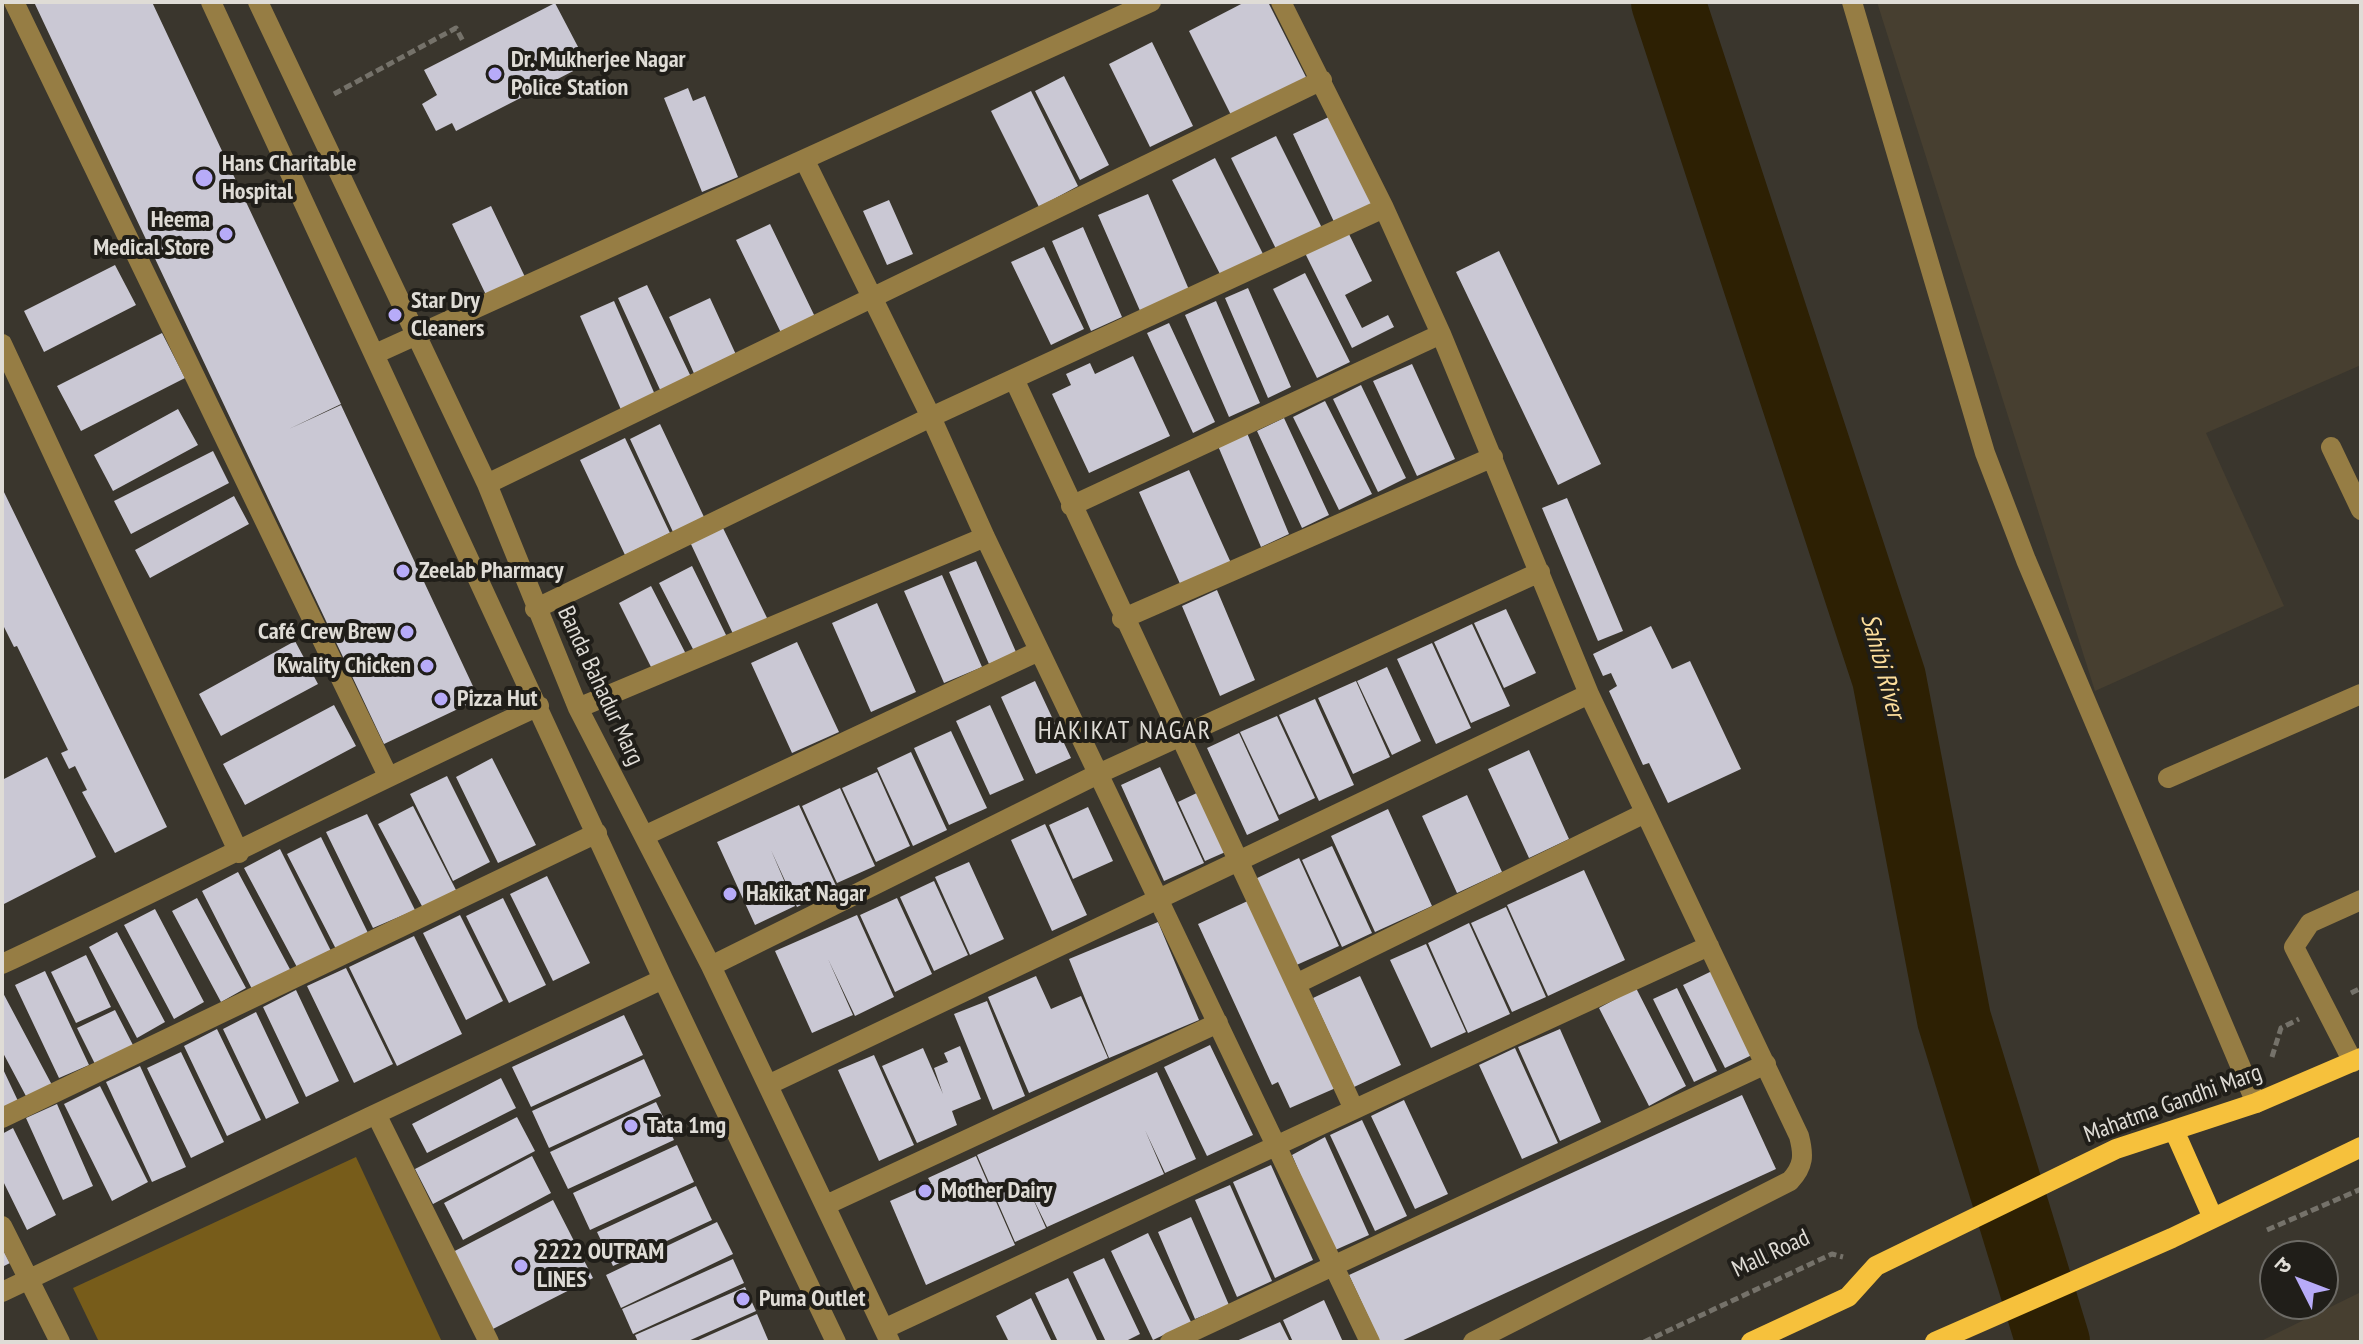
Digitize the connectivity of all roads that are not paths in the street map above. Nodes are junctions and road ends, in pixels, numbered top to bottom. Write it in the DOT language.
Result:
graph roads {
  1 [pos="14,2"];
  2 [pos="211,2"];
  3 [pos="258,2"];
  4 [pos="1151,2"];
  5 [pos="1281,2"];
  6 [pos="1852,2"];
  7 [pos="1322,80"];
  8 [pos="805,161"];
  9 [pos="1384,208"];
  10 [pos="874,299"];
  11 [pos="1441,334"];
  12 [pos="419,336"];
  13 [pos="2,344"];
  14 [pos="375,354"];
  15 [pos="1014,379"];
  16 [pos="931,417"];
  17 [pos="2331,447"];
  18 [pos="1493,457"];
  19 [pos="487,484"];
  20 [pos="1071,506"];
  21 [pos="2361,510"];
  22 [pos="985,537"];
  23 [pos="1540,572"];
  24 [pos="535,609"];
  25 [pos="1122,619"];
  26 [pos="1039,651"];
  27 [pos="1589,694"];
  28 [pos="2361,694"];
  29 [pos="539,706"];
  30 [pos="578,708"];
  31 [pos="1181,735"];
  32 [pos="1098,774"];
  33 [pos="388,776"];
  34 [pos="2168,778"];
  35 [pos="1645,813"];
  36 [pos="597,833"];
  37 [pos="644,836"];
  38 [pos="239,853"];
  39 [pos="1239,861"];
  40 [pos="1159,900"];
  41 [pos="2361,900"];
  42 [pos="1709,946"];
  43 [pos="2,964"];
  44 [pos="711,966"];
  45 [pos="663,979"];
  46 [pos="1296,984"];
  47 [pos="1218,1023"];
  48 [pos="2357,1060"];
  49 [pos="1766,1064"];
  50 [pos="768,1085"];
  51 [pos="2256,1103"];
  52 [pos="1353,1107"];
  53 [pos="376,1114"];
  54 [pos="2,1118"];
  55 [pos="2174,1130"];
  56 [pos="1278,1146"];
  57 [pos="2361,1147"];
  58 [pos="826,1205"];
  59 [pos="2213,1218"];
  60 [pos="2,1226"];
  61 [pos="1333,1264"];
  62 [pos="29,1279"];
  63 [pos="2,1292"];
  64 [pos="887,1336"];
  65 [pos="60,1342"];
  66 [pos="489,1342"];
  67 [pos="836,1342"];
  68 [pos="1170,1342"];
  69 [pos="1370,1342"];
  70 [pos="1473,1342"];
  71 [pos="1751,1342"];
  72 [pos="1935,1342"];
  1 -- 33 [label="street"];
  2 -- 14 [label="street"];
  3 -- 12 [label="street, Banda Bahadur Marg"];
  4 -- 8 [label="street"];
  5 -- 7 [label="street"];
  6 -- 51 [label="street"];
  7 -- 9 [label="street"];
  7 -- 10 [label="street"];
  8 -- 10 [label="street"];
  8 -- 12 [label="street"];
  9 -- 11 [label="street"];
  9 -- 15 [label="street"];
  10 -- 16 [label="street"];
  10 -- 19 [label="street"];
  11 -- 18 [label="street"];
  11 -- 20 [label="street"];
  12 -- 14 [label="street"];
  12 -- 19 [label="street, Banda Bahadur Marg"];
  13 -- 38 [label="street"];
  14 -- 29 [label="street"];
  15 -- 16 [label="street"];
  15 -- 20 [label="street"];
  16 -- 22 [label="street"];
  16 -- 24 [label="street"];
  17 -- 21 [label="street"];
  18 -- 23 [label="street"];
  18 -- 25 [label="street"];
  19 -- 24 [label="street, Banda Bahadur Marg"];
  20 -- 25 [label="street"];
  22 -- 26 [label="street"];
  22 -- 30 [label="street"];
  23 -- 27 [label="street"];
  23 -- 31 [label="street"];
  24 -- 30 [label="street, Banda Bahadur Marg"];
  25 -- 31 [label="street"];
  26 -- 32 [label="street"];
  26 -- 37 [label="street"];
  27 -- 35 [label="street"];
  27 -- 39 [label="street"];
  28 -- 34 [label="street"];
  29 -- 33 [label="street"];
  29 -- 36 [label="street"];
  30 -- 37 [label="street, Banda Bahadur Marg"];
  31 -- 32 [label="street"];
  31 -- 39 [label="street"];
  32 -- 40 [label="street"];
  32 -- 44 [label="street"];
  33 -- 38 [label="street"];
  35 -- 42 [label="street"];
  35 -- 46 [label="street"];
  36 -- 45 [label="street"];
  36 -- 54 [label="street"];
  37 -- 44 [label="street, Banda Bahadur Marg"];
  38 -- 43 [label="street"];
  39 -- 40 [label="street"];
  39 -- 46 [label="street"];
  40 -- 47 [label="street"];
  40 -- 50 [label="street"];
  41 -- 48 [label="street"];
  42 -- 49 [label="street"];
  42 -- 52 [label="street"];
  44 -- 50 [label="street, Banda Bahadur Marg"];
  45 -- 53 [label="street"];
  45 -- 67 [label="street"];
  46 -- 52 [label="street"];
  47 -- 56 [label="street"];
  47 -- 58 [label="street"];
  48 -- 51 [label="main road, Mahatma Gandhi Marg"];
  49 -- 61 [label="street"];
  49 -- 70 [label="street"];
  50 -- 58 [label="street, Banda Bahadur Marg"];
  51 -- 55 [label="main road, Mahatma Gandhi Marg"];
  52 -- 56 [label="street"];
  53 -- 62 [label="street"];
  53 -- 66 [label="street"];
  55 -- 59 [label="main road"];
  55 -- 71 [label="main road, Mahatma Gandhi Marg"];
  56 -- 61 [label="street"];
  56 -- 64 [label="street"];
  57 -- 59 [label="main road"];
  58 -- 64 [label="street, Banda Bahadur Marg"];
  59 -- 72 [label="main road"];
  60 -- 62 [label="street"];
  61 -- 68 [label="street"];
  61 -- 69 [label="street"];
  62 -- 63 [label="street"];
  62 -- 65 [label="street"];
}
